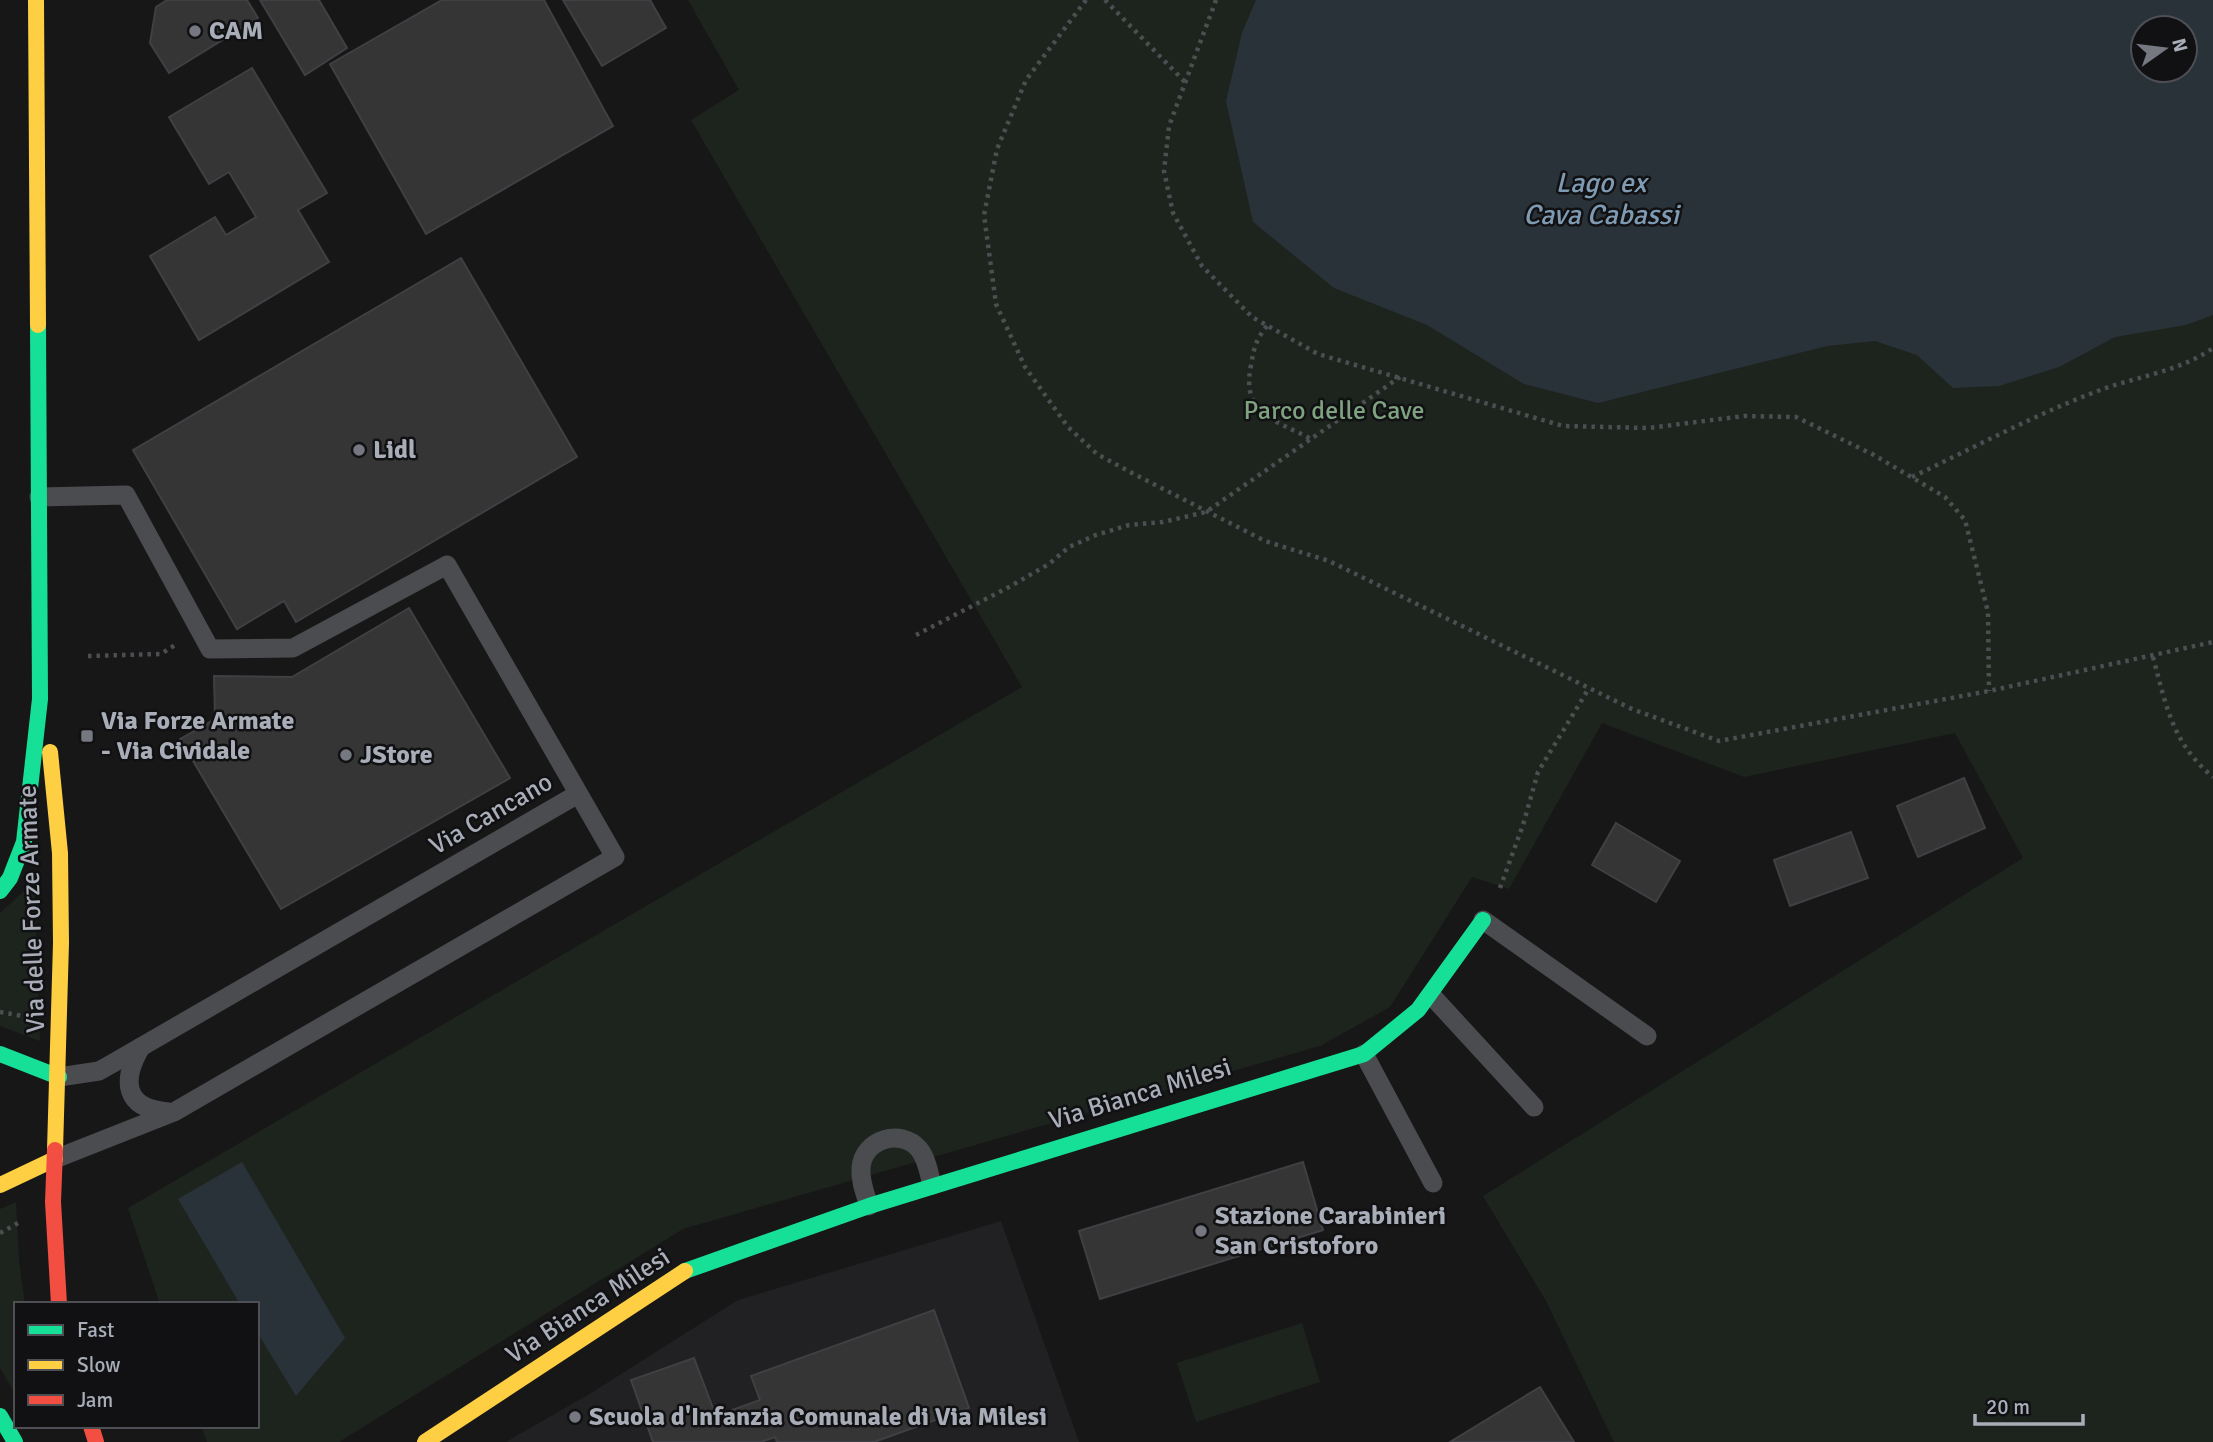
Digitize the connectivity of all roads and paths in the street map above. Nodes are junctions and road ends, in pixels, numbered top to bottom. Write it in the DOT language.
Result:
graph roads {
  1 [pos="36,0"];
  2 [pos="1086,0"];
  3 [pos="1105,0"];
  4 [pos="1216,0"];
  5 [pos="1185,83"];
  6 [pos="1267,326"];
  7 [pos="2213,348"];
  8 [pos="1400,377"];
  9 [pos="1311,439"];
  10 [pos="1911,477"];
  11 [pos="39,497"];
  12 [pos="1206,512"];
  13 [pos="200,630"];
  14 [pos="916,635"];
  15 [pos="2213,642"];
  16 [pos="88,656"];
  17 [pos="2153,657"];
  18 [pos="1589,688"];
  19 [pos="1989,691"];
  20 [pos="40,699"];
  21 [pos="2213,777"];
  22 [pos="578,794"];
  23 [pos="1506,877"];
  24 [pos="0,891"];
  25 [pos="1483,920"];
  26 [pos="1432,996"];
  27 [pos="1647,1036"];
  28 [pos="143,1043"];
  29 [pos="0,1054"];
  30 [pos="1364,1054"];
  31 [pos="59,1077"];
  32 [pos="1534,1107"];
  33 [pos="174,1112"];
  34 [pos="55,1159"];
  35 [pos="1433,1183"];
  36 [pos="0,1185"];
  37 [pos="932,1185"];
  38 [pos="869,1206"];
  39 [pos="19,1222"];
  40 [pos="0,1233"];
  41 [pos="59,1302"];
  42 [pos="0,1416"];
  43 [pos="15,1442"];
  44 [pos="425,1442"];
  1 -- 11 [label="street, Via delle Forze Armate"];
  2 -- 12 [label="path"];
  3 -- 5 [label="path"];
  4 -- 5 [label="path"];
  5 -- 6 [label="path"];
  6 -- 8 [label="path"];
  6 -- 9 [label="path"];
  7 -- 10 [label="path"];
  8 -- 9 [label="path"];
  8 -- 10 [label="path"];
  9 -- 12 [label="path"];
  10 -- 19 [label="path"];
  11 -- 13 [label="lane"];
  11 -- 20 [label="street, Via delle Forze Armate"];
  12 -- 14 [label="path"];
  12 -- 18 [label="path"];
  13 -- 16 [label="path"];
  13 -- 22 [label="lane"];
  15 -- 17 [label="path"];
  17 -- 19 [label="path"];
  17 -- 21 [label="path"];
  18 -- 19 [label="path"];
  18 -- 23 [label="path"];
  20 -- 24 [label="street, Via delle Forze Armate"];
  20 -- 31 [label="street, Via delle Forze Armate"];
  22 -- 28 [label="lane, Via Cancano"];
  22 -- 33 [label="lane, Via Cancano"];
  25 -- 26 [label="street, Via Bianca Milesi"];
  25 -- 27 [label="lane, Via Bianca Milesi"];
  26 -- 30 [label="street, Via Bianca Milesi"];
  26 -- 32 [label="lane"];
  28 -- 31 [label="lane, Via Cancano"];
  28 -- 33 [label="lane"];
  29 -- 31 [label="street, Via delle Forze Armate"];
  30 -- 35 [label="lane"];
  30 -- 37 [label="street, Via Bianca Milesi"];
  31 -- 34 [label="street, Via delle Forze Armate"];
  33 -- 34 [label="lane, Via Cancano"];
  34 -- 36 [label="street"];
  34 -- 41 [label="street, Via delle Forze Armate"];
  37 -- 38 [label="street, Via Bianca Milesi"];
  37 -- 38 [label="lane"];
  38 -- 44 [label="street, Via Bianca Milesi"];
  39 -- 40 [label="path"];
  42 -- 43 [label="street"];
}
